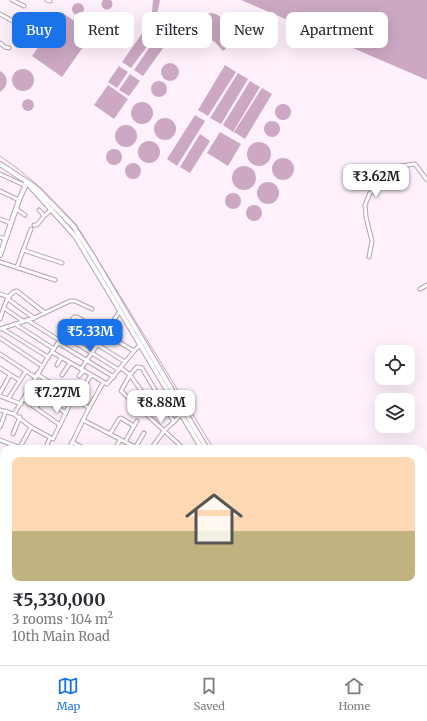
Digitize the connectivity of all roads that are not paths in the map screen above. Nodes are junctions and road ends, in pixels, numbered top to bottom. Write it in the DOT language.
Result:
graph roads {
  1 [pos="12,0"];
  2 [pos="24,6"];
  3 [pos="0,14"];
  4 [pos="12,21"];
  5 [pos="0,43"];
  6 [pos="9,48"];
  7 [pos="0,164"];
  8 [pos="0,174"];
  9 [pos="427,180"];
  10 [pos="26,184"];
  11 [pos="0,191"];
  12 [pos="19,200"];
  13 [pos="16,209"];
  14 [pos="52,209"];
  15 [pos="39,210"];
  16 [pos="25,215"];
  17 [pos="44,216"];
  18 [pos="0,219"];
  19 [pos="10,223"];
  20 [pos="34,225"];
  21 [pos="31,229"];
  22 [pos="0,237"];
  23 [pos="5,239"];
  24 [pos="23,250"];
  25 [pos="0,255"];
  26 [pos="369,257"];
  27 [pos="0,262"];
  28 [pos="62,263"];
  29 [pos="17,267"];
  30 [pos="55,280"];
  31 [pos="427,285"];
  32 [pos="420,289"];
  33 [pos="0,294"];
  34 [pos="8,298"];
  35 [pos="92,309"];
  36 [pos="2,310"];
  37 [pos="120,311"];
  38 [pos="45,313"];
  39 [pos="34,318"];
  40 [pos="0,319"];
  41 [pos="25,320"];
  42 [pos="15,324"];
  43 [pos="68,326"];
  44 [pos="2,329"];
  45 [pos="104,334"];
  46 [pos="63,335"];
  47 [pos="0,338"];
  48 [pos="59,342"];
  49 [pos="97,344"];
  50 [pos="140,345"];
  51 [pos="53,351"];
  52 [pos="134,351"];
  53 [pos="92,353"];
  54 [pos="0,354"];
  55 [pos="48,357"];
  56 [pos="62,358"];
  57 [pos="87,360"];
  58 [pos="125,362"];
  59 [pos="70,363"];
  60 [pos="57,365"];
  61 [pos="42,366"];
  62 [pos="0,368"];
  63 [pos="120,369"];
  64 [pos="82,370"];
  65 [pos="26,371"];
  66 [pos="10,375"];
  67 [pos="62,375"];
  68 [pos="91,375"];
  69 [pos="130,375"];
  70 [pos="36,376"];
  71 [pos="79,376"];
  72 [pos="114,377"];
  73 [pos="19,380"];
  74 [pos="103,383"];
  75 [pos="82,390"];
  76 [pos="0,393"];
  77 [pos="0,396"];
  78 [pos="73,398"];
  79 [pos="8,399"];
  80 [pos="23,399"];
  81 [pos="163,403"];
  82 [pos="20,404"];
  83 [pos="36,408"];
  84 [pos="88,408"];
  85 [pos="0,410"];
  86 [pos="6,411"];
  87 [pos="168,411"];
  88 [pos="66,413"];
  89 [pos="183,413"];
  90 [pos="14,414"];
  91 [pos="162,415"];
  92 [pos="20,417"];
  93 [pos="83,420"];
  94 [pos="137,421"];
  95 [pos="174,422"];
  96 [pos="0,425"];
  97 [pos="60,425"];
  98 [pos="134,426"];
  99 [pos="32,427"];
  100 [pos="164,431"];
  101 [pos="144,433"];
  102 [pos="13,434"];
  103 [pos="110,434"];
  104 [pos="50,438"];
  105 [pos="0,440"];
  106 [pos="120,440"];
  107 [pos="72,442"];
  108 [pos="125,442"];
  109 [pos="12,445"];
  110 [pos="23,445"];
  111 [pos="47,445"];
  112 [pos="71,445"];
  113 [pos="77,445"];
  114 [pos="117,445"];
  115 [pos="131,445"];
  116 [pos="138,445"];
  117 [pos="154,445"];
  118 [pos="180,445"];
  119 [pos="200,445"];
  120 [pos="204,445"];
  1 -- 2 [label="street"];
  3 -- 4 [label="street"];
  5 -- 6 [label="street"];
  7 -- 10 [label="main road"];
  8 -- 10 [label="street"];
  9 -- 26 [label="street"];
  10 -- 12 [label="main road"];
  10 -- 14 [label="main road"];
  10 -- 89 [label="main road"];
  11 -- 12 [label="street"];
  12 -- 13 [label="main road"];
  13 -- 16 [label="street"];
  13 -- 19 [label="main road"];
  14 -- 17 [label="street"];
  14 -- 37 [label="main road"];
  15 -- 17 [label="street"];
  17 -- 20 [label="street"];
  18 -- 19 [label="street"];
  19 -- 23 [label="main road"];
  21 -- 24 [label="street"];
  22 -- 23 [label="street"];
  23 -- 25 [label="main road"];
  24 -- 28 [label="street"];
  24 -- 29 [label="street"];
  27 -- 29 [label="street"];
  29 -- 30 [label="street"];
  31 -- 32 [label="street"];
  33 -- 34 [label="street"];
  34 -- 36 [label="street"];
  34 -- 38 [label="street"];
  34 -- 39 [label="street"];
  35 -- 38 [label="street"];
  36 -- 40 [label="street"];
  36 -- 41 [label="street"];
  37 -- 45 [label="street"];
  37 -- 50 [label="main road"];
  38 -- 39 [label="street"];
  39 -- 41 [label="street"];
  41 -- 42 [label="street"];
  41 -- 48 [label="street"];
  42 -- 44 [label="street"];
  42 -- 51 [label="street"];
  43 -- 45 [label="street"];
  43 -- 46 [label="street"];
  43 -- 49 [label="street"];
  44 -- 55 [label="street"];
  45 -- 49 [label="street"];
  45 -- 52 [label="street"];
  46 -- 48 [label="street"];
  46 -- 53 [label="street"];
  47 -- 61 [label="street"];
  48 -- 51 [label="street"];
  48 -- 57 [label="street"];
  49 -- 53 [label="street"];
  49 -- 58 [label="street"];
  50 -- 52 [label="street"];
  50 -- 89 [label="main road"];
  51 -- 55 [label="street"];
  51 -- 56 [label="street"];
  52 -- 58 [label="street"];
  53 -- 57 [label="street"];
  53 -- 63 [label="street"];
  54 -- 65 [label="street"];
  55 -- 61 [label="street"];
  56 -- 59 [label="street"];
  56 -- 60 [label="street"];
  57 -- 64 [label="street"];
  57 -- 72 [label="street"];
  58 -- 63 [label="street"];
  59 -- 64 [label="street"];
  59 -- 67 [label="street"];
  61 -- 70 [label="street"];
  62 -- 66 [label="street"];
  63 -- 69 [label="street"];
  63 -- 72 [label="street"];
  64 -- 68 [label="street"];
  64 -- 71 [label="street"];
  65 -- 70 [label="street"];
  65 -- 73 [label="street"];
  66 -- 73 [label="street"];
  66 -- 76 [label="street"];
  68 -- 74 [label="street"];
  68 -- 75 [label="street"];
  69 -- 81 [label="street"];
  69 -- 81 [label="street"];
  69 -- 100 [label="street"];
  70 -- 78 [label="street"];
  70 -- 80 [label="street"];
  72 -- 74 [label="street"];
  73 -- 79 [label="street"];
  74 -- 84 [label="street"];
  77 -- 79 [label="street"];
  78 -- 84 [label="street"];
  78 -- 88 [label="street"];
  79 -- 82 [label="street"];
  80 -- 82 [label="street"];
  80 -- 83 [label="street"];
  81 -- 87 [label="street"];
  82 -- 90 [label="street"];
  83 -- 88 [label="street"];
  83 -- 97 [label="street"];
  84 -- 93 [label="street"];
  85 -- 86 [label="street"];
  86 -- 90 [label="street"];
  86 -- 96 [label="street"];
  87 -- 91 [label="street"];
  87 -- 95 [label="street"];
  88 -- 97 [label="street"];
  89 -- 95 [label="street"];
  89 -- 119 [label="main road"];
  89 -- 120 [label="main road"];
  90 -- 92 [label="street"];
  92 -- 99 [label="street"];
  92 -- 102 [label="street"];
  93 -- 103 [label="street"];
  93 -- 107 [label="street"];
  94 -- 98 [label="street"];
  95 -- 100 [label="street"];
  97 -- 104 [label="street"];
  98 -- 103 [label="street"];
  98 -- 108 [label="street"];
  99 -- 104 [label="street"];
  99 -- 110 [label="street"];
  100 -- 117 [label="street"];
  100 -- 118 [label="street"];
  101 -- 116 [label="street"];
  103 -- 106 [label="street"];
  104 -- 111 [label="street"];
  105 -- 109 [label="street"];
  106 -- 108 [label="street"];
  106 -- 114 [label="street"];
  107 -- 112 [label="street"];
  107 -- 113 [label="street"];
  108 -- 115 [label="street"];
}
